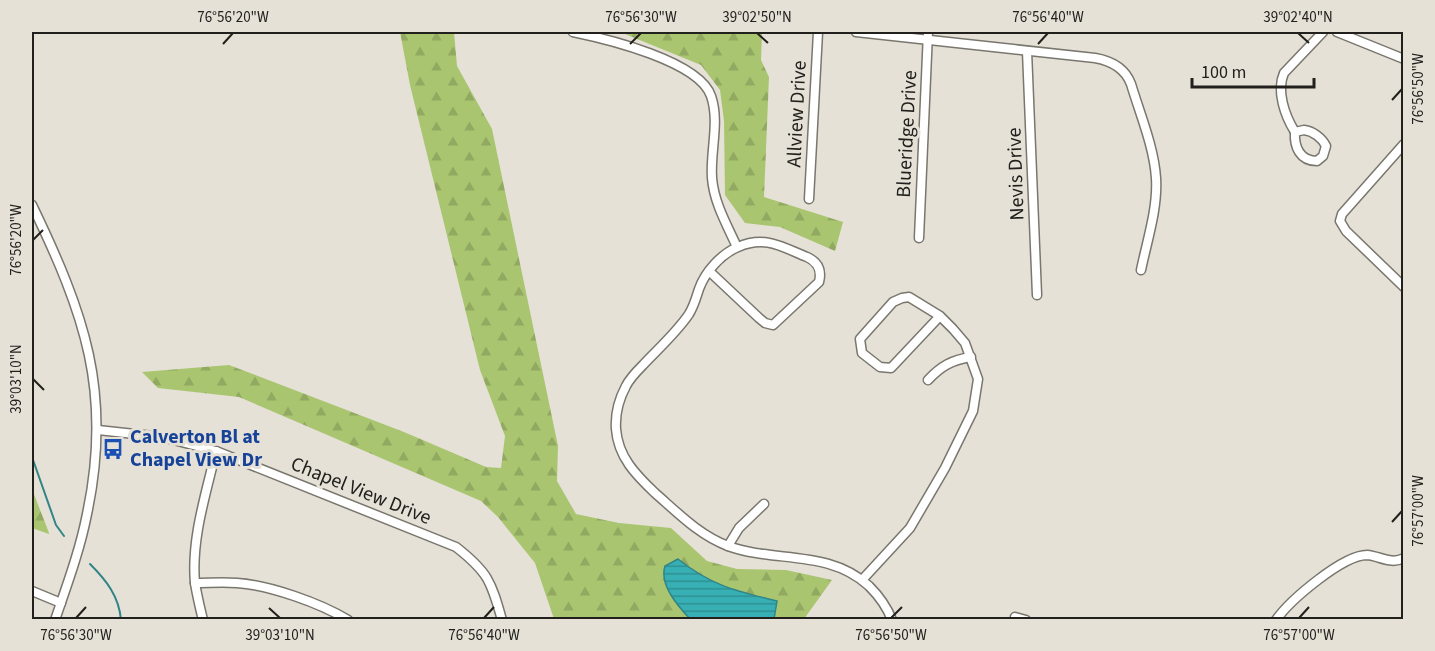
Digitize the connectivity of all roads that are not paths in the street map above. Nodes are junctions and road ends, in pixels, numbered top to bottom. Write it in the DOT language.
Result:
graph roads {
  1 [pos="576,32"];
  2 [pos="818,32"];
  3 [pos="856,32"];
  4 [pos="1323,32"];
  5 [pos="1337,32"];
  6 [pos="928,35"];
  7 [pos="1027,51"];
  8 [pos="1404,59"];
  9 [pos="1295,132"];
  10 [pos="1404,144"];
  11 [pos="809,198"];
  12 [pos="32,205"];
  13 [pos="919,238"];
  14 [pos="737,247"];
  15 [pos="1141,270"];
  16 [pos="709,271"];
  17 [pos="1404,287"];
  18 [pos="1037,295"];
  19 [pos="940,316"];
  20 [pos="971,357"];
  21 [pos="928,380"];
  22 [pos="98,430"];
  23 [pos="216,451"];
  24 [pos="764,504"];
  25 [pos="728,546"];
  26 [pos="1404,558"];
  27 [pos="862,580"];
  28 [pos="195,583"];
  29 [pos="32,591"];
  30 [pos="61,603"];
  31 [pos="1015,617"];
  32 [pos="56,620"];
  33 [pos="204,620"];
  34 [pos="348,620"];
  35 [pos="502,620"];
  36 [pos="892,620"];
  37 [pos="1026,620"];
  38 [pos="1275,620"];
  1 -- 14 [label="street"];
  2 -- 11 [label="street, Allview Drive"];
  3 -- 6 [label="street"];
  4 -- 9 [label="street"];
  5 -- 8 [label="street"];
  6 -- 7 [label="street"];
  6 -- 13 [label="street, Blueridge Drive"];
  7 -- 15 [label="street"];
  7 -- 18 [label="street, Nevis Drive"];
  10 -- 17 [label="street"];
  12 -- 22 [label="street"];
  14 -- 16 [label="street"];
  14 -- 16 [label="street"];
  16 -- 25 [label="street"];
  19 -- 19 [label="street"];
  19 -- 20 [label="street"];
  20 -- 21 [label="street"];
  20 -- 27 [label="street"];
  22 -- 23 [label="street, Chapel View Drive"];
  22 -- 30 [label="street"];
  23 -- 28 [label="street"];
  23 -- 35 [label="street, Chapel View Drive"];
  24 -- 25 [label="street"];
  25 -- 27 [label="street"];
  26 -- 38 [label="street"];
  27 -- 36 [label="street"];
  28 -- 33 [label="street"];
  28 -- 34 [label="street"];
  29 -- 30 [label="street"];
  30 -- 32 [label="street"];
  31 -- 37 [label="street"];
}
